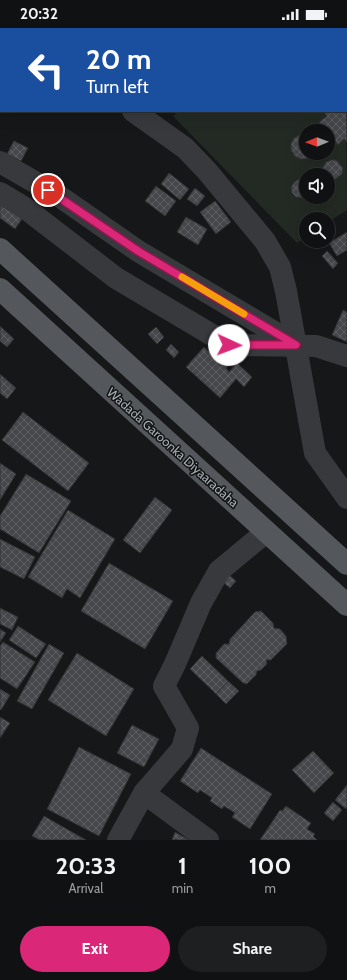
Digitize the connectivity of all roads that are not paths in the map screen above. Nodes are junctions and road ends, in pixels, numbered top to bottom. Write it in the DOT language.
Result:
graph roads {
  1 [pos="134,112"];
  2 [pos="0,162"];
  3 [pos="0,193"];
  4 [pos="0,250"];
  5 [pos="0,289"];
  6 [pos="296,345"];
  7 [pos="347,356"];
  8 [pos="347,498"];
  9 [pos="266,532"];
  10 [pos="347,564"];
  11 [pos="347,605"];
  12 [pos="144,793"];
  13 [pos="118,840"];
  14 [pos="208,840"];
  1 -- 6 [label="street"];
  2 -- 6 [label="street"];
  3 -- 6 [label="street"];
  4 -- 10 [label="main road"];
  5 -- 9 [label="main road, Wadada Garoonka Diyaaradaha"];
  6 -- 7 [label="street"];
  6 -- 8 [label="street"];
  9 -- 11 [label="main road, Wadada Garoonka Diyaaradaha"];
  9 -- 12 [label="street"];
  12 -- 13 [label="street"];
  12 -- 14 [label="street"];
}
